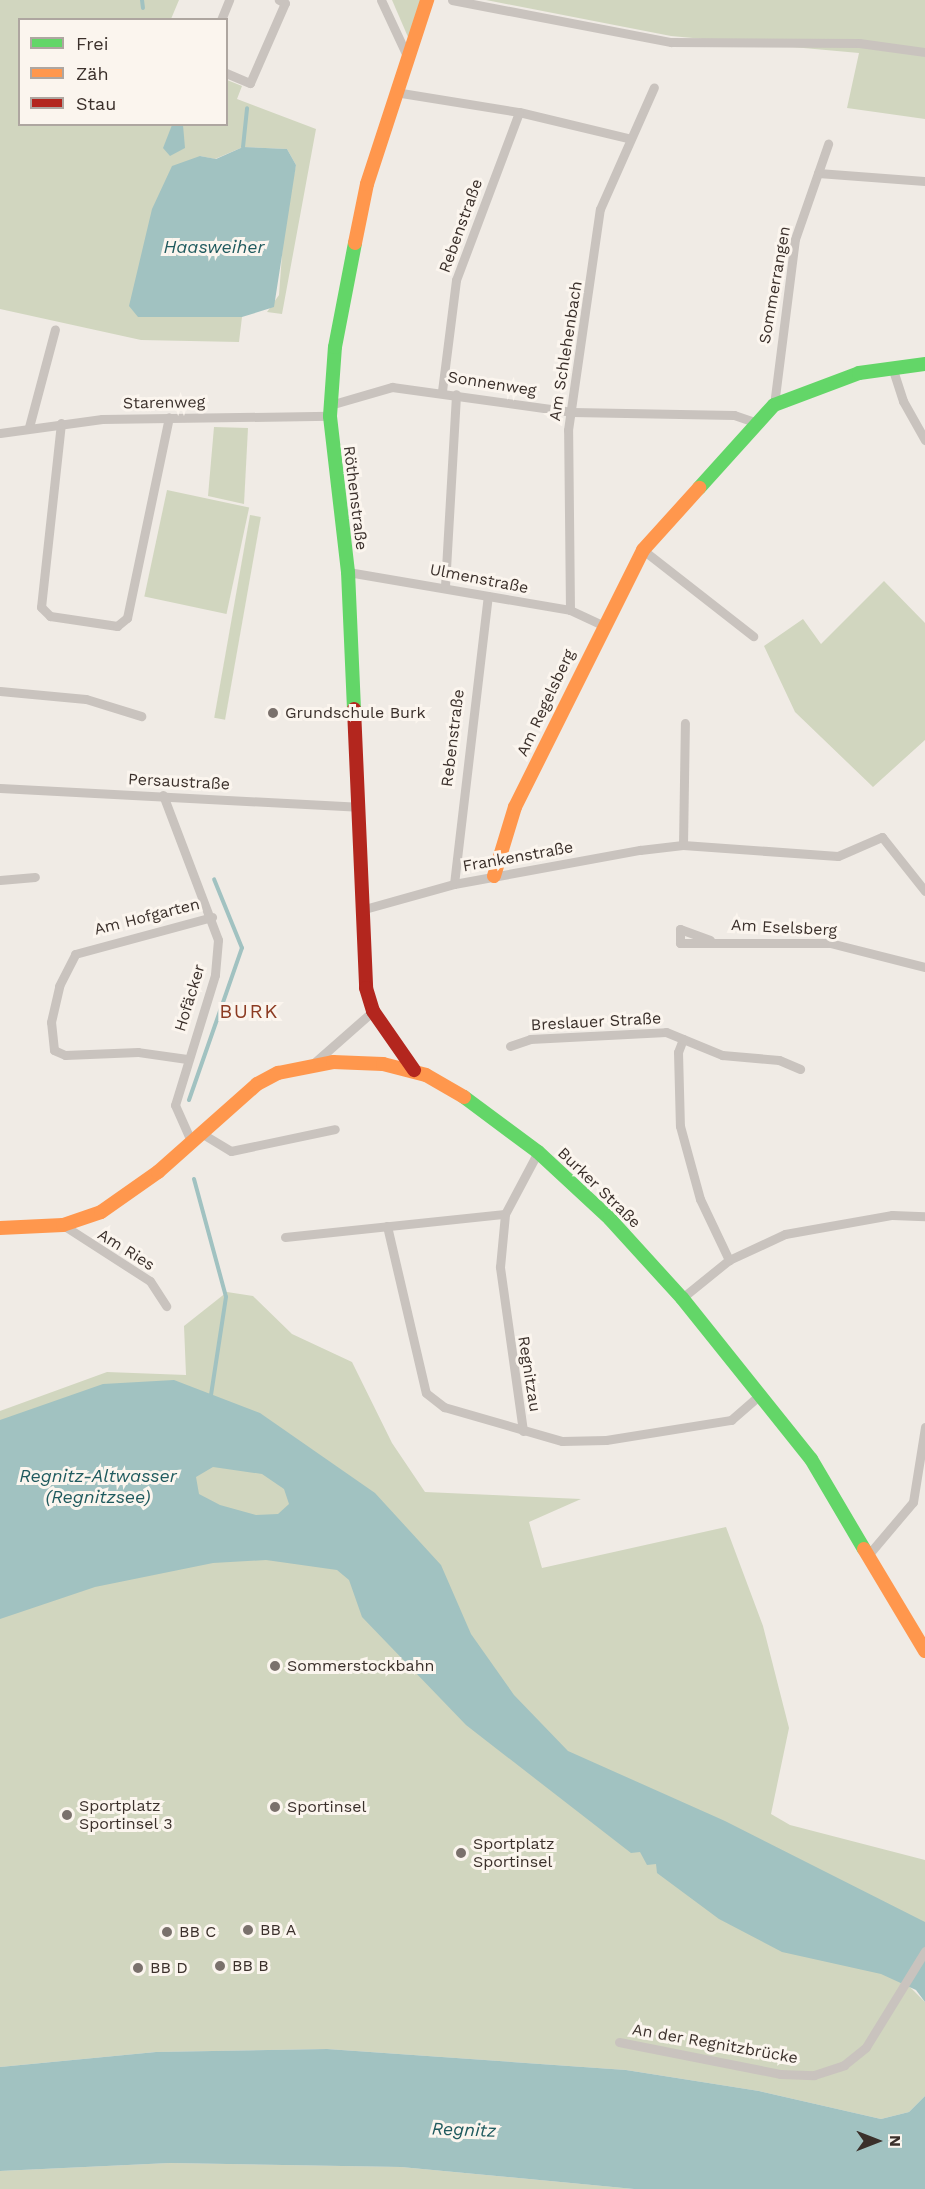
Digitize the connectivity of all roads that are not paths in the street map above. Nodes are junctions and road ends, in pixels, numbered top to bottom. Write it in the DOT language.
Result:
graph roads {
  1 [pos="229,0"];
  2 [pos="381,0"];
  3 [pos="427,0"];
  4 [pos="452,0"];
  5 [pos="284,1"];
  6 [pos="222,18"];
  7 [pos="925,52"];
  8 [pos="410,61"];
  9 [pos="228,74"];
  10 [pos="654,87"];
  11 [pos="395,92"];
  12 [pos="519,112"];
  13 [pos="627,138"];
  14 [pos="828,144"];
  15 [pos="818,173"];
  16 [pos="925,181"];
  17 [pos="55,329"];
  18 [pos="925,364"];
  19 [pos="892,367"];
  20 [pos="442,391"];
  21 [pos="456,394"];
  22 [pos="774,405"];
  23 [pos="330,410"];
  24 [pos="572,412"];
  25 [pos="169,417"];
  26 [pos="61,423"];
  27 [pos="757,423"];
  28 [pos="29,428"];
  29 [pos="0,433"];
  30 [pos="925,440"];
  31 [pos="643,550"];
  32 [pos="348,572"];
  33 [pos="445,586"];
  34 [pos="488,596"];
  35 [pos="570,610"];
  36 [pos="602,625"];
  37 [pos="753,636"];
  38 [pos="0,691"];
  39 [pos="141,716"];
  40 [pos="685,723"];
  41 [pos="0,788"];
  42 [pos="163,795"];
  43 [pos="357,807"];
  44 [pos="683,845"];
  45 [pos="494,876"];
  46 [pos="35,878"];
  47 [pos="0,880"];
  48 [pos="454,884"];
  49 [pos="925,891"];
  50 [pos="361,910"];
  51 [pos="212,917"];
  52 [pos="710,940"];
  53 [pos="925,967"];
  54 [pos="373,1011"];
  55 [pos="683,1039"];
  56 [pos="510,1046"];
  57 [pos="187,1059"];
  58 [pos="314,1063"];
  59 [pos="800,1069"];
  60 [pos="414,1070"];
  61 [pos="334,1130"];
  62 [pos="196,1137"];
  63 [pos="538,1152"];
  64 [pos="505,1214"];
  65 [pos="925,1215"];
  66 [pos="63,1225"];
  67 [pos="387,1226"];
  68 [pos="0,1228"];
  69 [pos="285,1238"];
  70 [pos="729,1260"];
  71 [pos="682,1298"];
  72 [pos="166,1306"];
  73 [pos="761,1394"];
  74 [pos="925,1427"];
  75 [pos="523,1431"];
  76 [pos="868,1554"];
  77 [pos="925,1651"];
  78 [pos="925,1951"];
  79 [pos="619,2042"];
  1 -- 6 [label="street"];
  2 -- 8 [label="street"];
  3 -- 8 [label="street, Röthenstraße"];
  4 -- 7 [label="street"];
  5 -- 9 [label="street"];
  8 -- 11 [label="street, Röthenstraße"];
  10 -- 13 [label="street, Am Schlehenbach"];
  11 -- 12 [label="street"];
  11 -- 23 [label="street, Röthenstraße"];
  12 -- 13 [label="street"];
  12 -- 20 [label="street, Rebenstraße"];
  13 -- 24 [label="street, Am Schlehenbach"];
  14 -- 15 [label="street, Sommerrangen"];
  15 -- 16 [label="street"];
  15 -- 22 [label="street, Sommerrangen"];
  17 -- 28 [label="street"];
  18 -- 19 [label="street, Am Regelsberg"];
  19 -- 22 [label="street, Am Regelsberg"];
  19 -- 30 [label="street"];
  20 -- 21 [label="street, Sonnenweg"];
  20 -- 23 [label="street, Sonnenweg"];
  21 -- 24 [label="street, Sonnenweg"];
  21 -- 33 [label="street"];
  22 -- 27 [label="street, Am Regelsberg"];
  23 -- 25 [label="street, Starenweg"];
  23 -- 32 [label="street, Röthenstraße"];
  24 -- 27 [label="street, Sonnenweg"];
  24 -- 35 [label="street, Am Schlehenbach"];
  25 -- 26 [label="street, Starenweg"];
  25 -- 26 [label="street"];
  26 -- 28 [label="street, Starenweg"];
  27 -- 31 [label="street, Am Regelsberg"];
  28 -- 29 [label="street, Starenweg"];
  31 -- 36 [label="street, Am Regelsberg"];
  31 -- 37 [label="street"];
  32 -- 33 [label="street, Ulmenstraße"];
  32 -- 43 [label="street, Röthenstraße"];
  33 -- 34 [label="street, Ulmenstraße"];
  34 -- 35 [label="street, Ulmenstraße"];
  34 -- 48 [label="street, Rebenstraße"];
  35 -- 36 [label="street, Ulmenstraße"];
  36 -- 45 [label="street, Am Regelsberg"];
  38 -- 39 [label="street"];
  40 -- 44 [label="street"];
  41 -- 42 [label="street, Persaustraße"];
  42 -- 43 [label="street, Persaustraße"];
  42 -- 51 [label="street, Hofäcker"];
  43 -- 50 [label="street, Röthenstraße"];
  44 -- 45 [label="street, Frankenstraße"];
  44 -- 49 [label="street, Frankenstraße"];
  45 -- 48 [label="street, Frankenstraße"];
  46 -- 47 [label="street"];
  48 -- 50 [label="street, Frankenstraße"];
  50 -- 54 [label="street, Röthenstraße"];
  51 -- 57 [label="street, Hofäcker"];
  51 -- 57 [label="street, Am Hofgarten"];
  52 -- 53 [label="street, Am Eselsberg"];
  54 -- 58 [label="street"];
  54 -- 60 [label="street, Röthenstraße"];
  55 -- 56 [label="street, Breslauer Straße"];
  55 -- 59 [label="street, Breslauer Straße"];
  55 -- 70 [label="street, Breslauer Straße"];
  57 -- 62 [label="street, Hofäcker"];
  58 -- 60 [label="street, Burker Straße"];
  58 -- 62 [label="street, Burker Straße"];
  60 -- 63 [label="street, Burker Straße"];
  61 -- 62 [label="street"];
  62 -- 66 [label="street, Burker Straße"];
  63 -- 64 [label="street, Regnitzau"];
  63 -- 71 [label="street, Burker Straße"];
  64 -- 67 [label="street"];
  64 -- 75 [label="street, Regnitzau"];
  65 -- 70 [label="street"];
  66 -- 68 [label="street, Burker Straße"];
  66 -- 72 [label="street, Am Ries"];
  67 -- 69 [label="street"];
  67 -- 75 [label="street"];
  70 -- 71 [label="street"];
  71 -- 73 [label="street, Burker Straße"];
  73 -- 75 [label="street, Regnitzau"];
  73 -- 76 [label="street, Burker Straße"];
  74 -- 76 [label="street"];
  76 -- 77 [label="street, Burker Straße"];
  78 -- 79 [label="street, An der Regnitzbrücke"];
}
